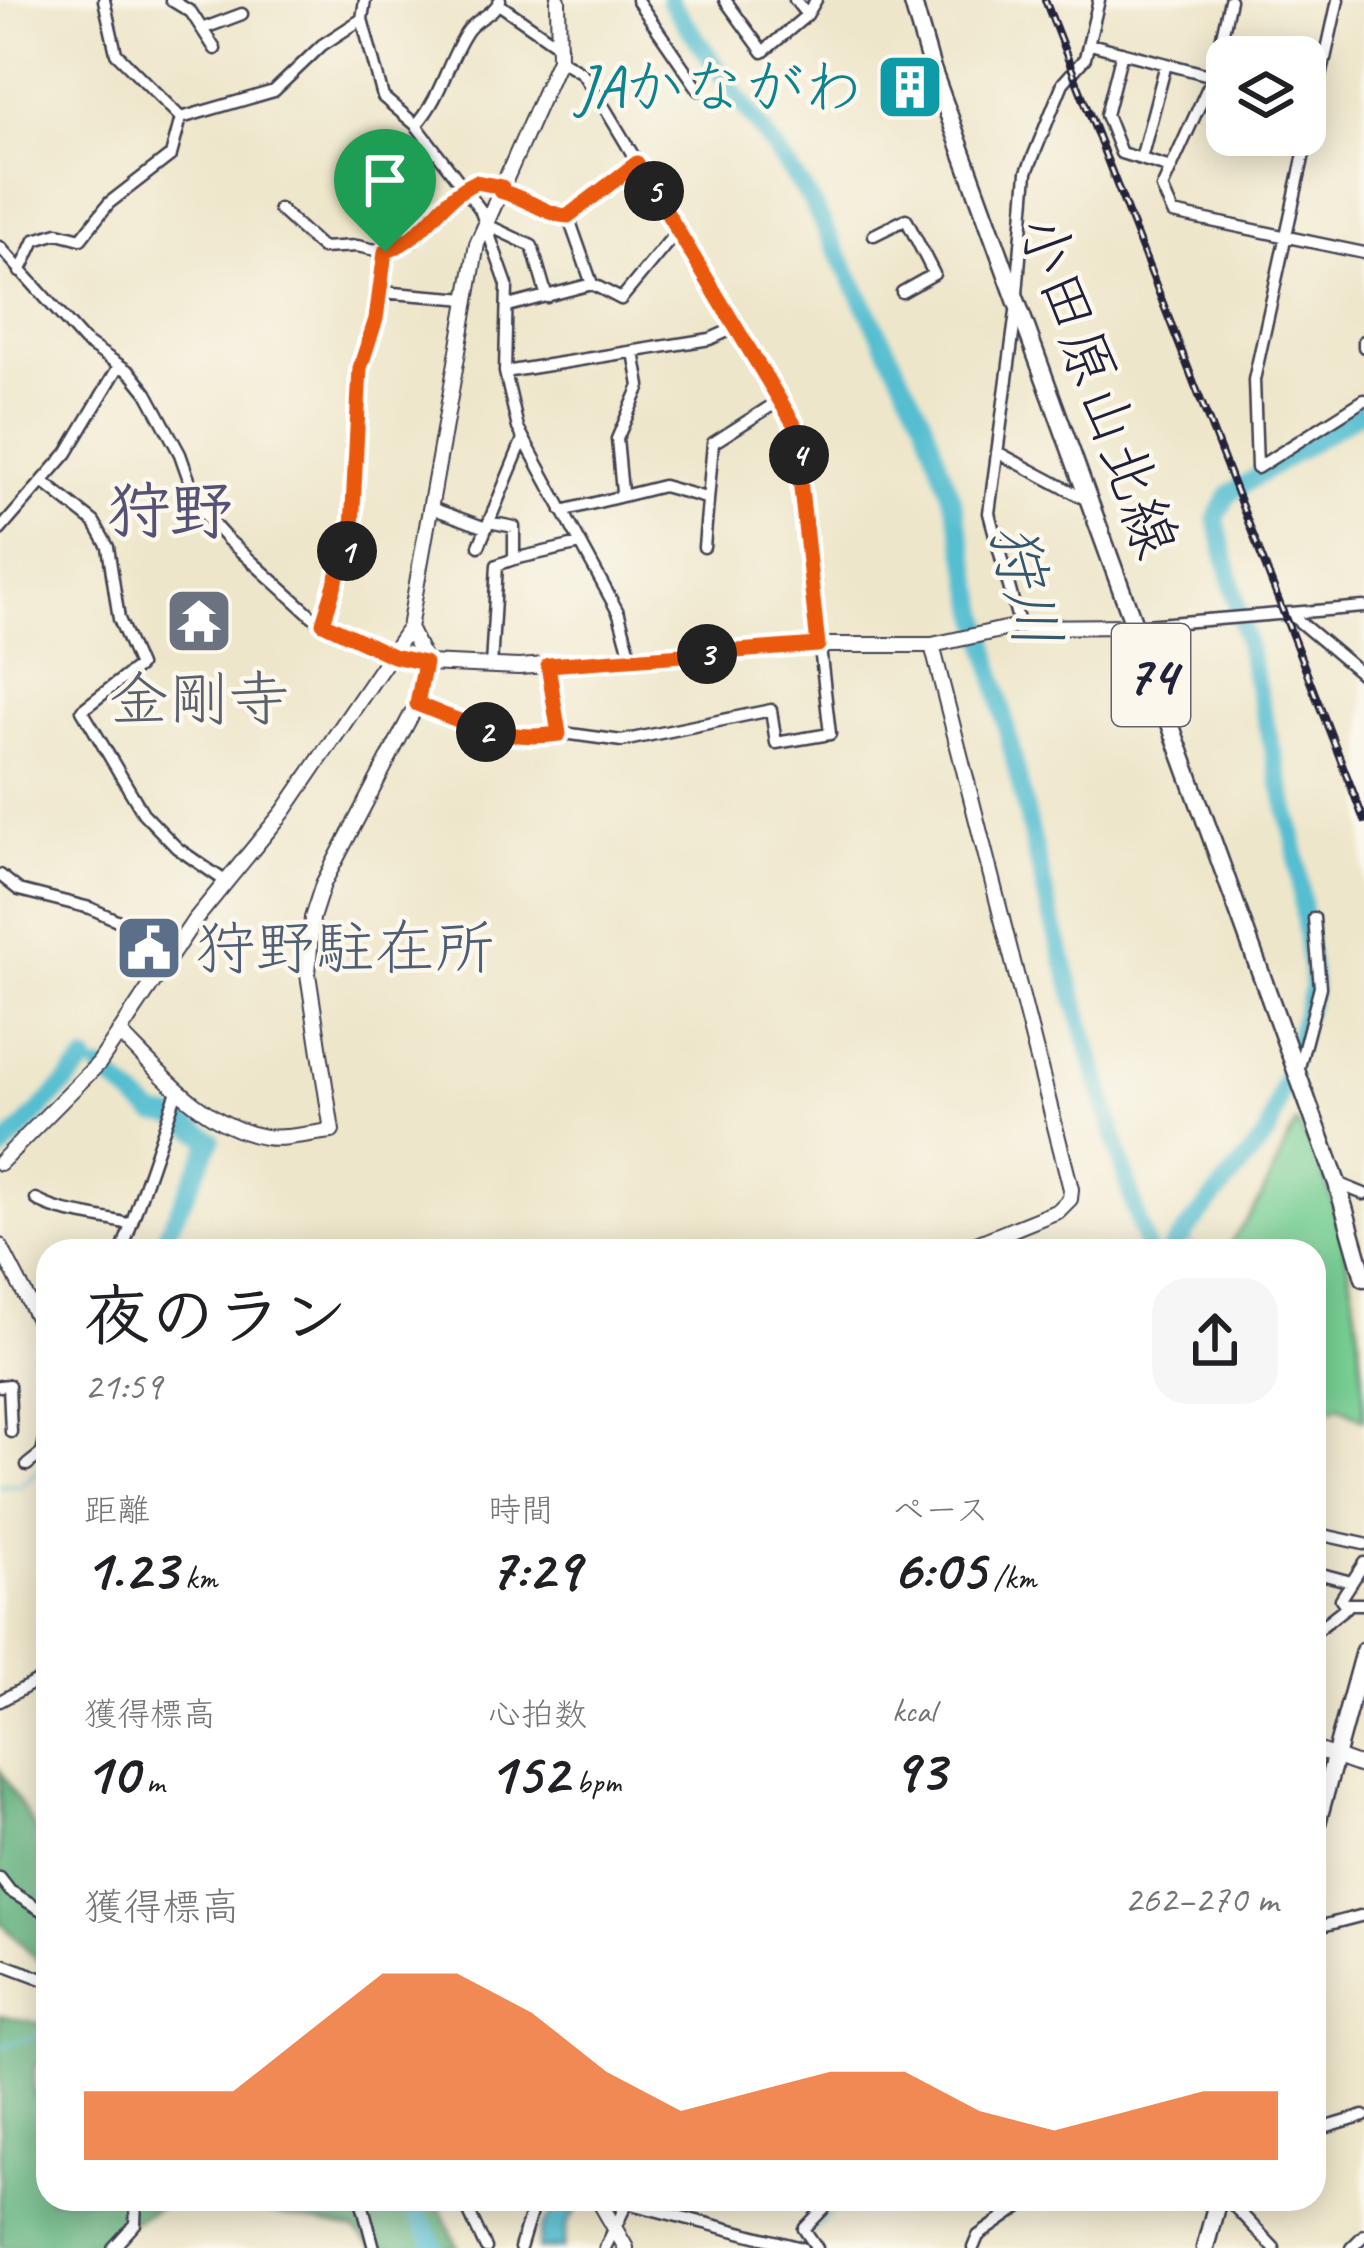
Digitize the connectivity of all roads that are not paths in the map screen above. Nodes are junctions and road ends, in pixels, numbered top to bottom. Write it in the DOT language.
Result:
graph roads {
  1 [pos="104,0"];
  2 [pos="171,0"];
  3 [pos="364,0"];
  4 [pos="558,0"];
  5 [pos="637,0"];
  6 [pos="725,0"];
  7 [pos="796,0"];
  8 [pos="816,0"];
  9 [pos="912,0"];
  10 [pos="1100,0"];
  11 [pos="1230,0"];
  12 [pos="1338,0"];
  13 [pos="500,2"];
  14 [pos="242,14"];
  15 [pos="807,15"];
  16 [pos="362,19"];
  17 [pos="202,29"];
  18 [pos="1222,36"];
  19 [pos="1090,44"];
  20 [pos="214,49"];
  21 [pos="1121,52"];
  22 [pos="560,53"];
  23 [pos="1166,64"];
  24 [pos="1206,74"];
  25 [pos="699,90"];
  26 [pos="1206,91"];
  27 [pos="181,118"];
  28 [pos="416,125"];
  29 [pos="1141,158"];
  30 [pos="637,163"];
  31 [pos="1171,168"];
  32 [pos="467,186"];
  33 [pos="501,189"];
  34 [pos="279,209"];
  35 [pos="568,216"];
  36 [pos="485,224"];
  37 [pos="678,230"];
  38 [pos="874,235"];
  39 [pos="1286,236"];
  40 [pos="0,247"];
  41 [pos="385,252"];
  42 [pos="1364,253"];
  43 [pos="20,272"];
  44 [pos="592,284"];
  45 [pos="380,292"];
  46 [pos="902,292"];
  47 [pos="547,297"];
  48 [pos="468,299"];
  49 [pos="1017,299"];
  50 [pos="508,306"];
  51 [pos="737,328"];
  52 [pos="634,352"];
  53 [pos="119,366"];
  54 [pos="506,372"];
  55 [pos="782,399"];
  56 [pos="1364,400"];
  57 [pos="523,439"];
  58 [pos="997,452"];
  59 [pos="44,482"];
  60 [pos="622,492"];
  61 [pos="706,498"];
  62 [pos="1089,501"];
  63 [pos="434,509"];
  64 [pos="562,511"];
  65 [pos="488,525"];
  66 [pos="0,530"];
  67 [pos="580,544"];
  68 [pos="479,546"];
  69 [pos="704,547"];
  70 [pos="514,559"];
  71 [pos="1364,607"];
  72 [pos="1290,614"];
  73 [pos="323,623"];
  74 [pos="1133,626"];
  75 [pos="1017,627"];
  76 [pos="410,628"];
  77 [pos="818,645"];
  78 [pos="936,645"];
  79 [pos="393,656"];
  80 [pos="632,660"];
  81 [pos="425,663"];
  82 [pos="548,665"];
  83 [pos="491,666"];
  84 [pos="1364,676"];
  85 [pos="417,704"];
  86 [pos="559,734"];
  87 [pos="0,875"];
  88 [pos="225,881"];
  89 [pos="1314,918"];
  90 [pos="177,947"];
  91 [pos="119,1032"];
  92 [pos="1298,1071"];
  93 [pos="177,1090"];
  94 [pos="0,1163"];
  95 [pos="1337,1183"];
  96 [pos="1364,1194"];
  97 [pos="36,1199"];
  98 [pos="131,1225"];
  99 [pos="126,1239"];
  100 [pos="988,1239"];
  101 [pos="0,1246"];
  102 [pos="6,1274"];
  103 [pos="1364,1278"];
  104 [pos="36,1320"];
  105 [pos="0,1386"];
  106 [pos="11,1432"];
  107 [pos="36,1458"];
  108 [pos="27,1466"];
  109 [pos="1326,1536"];
  110 [pos="1364,1544"];
  111 [pos="1364,1562"];
  112 [pos="1326,1575"];
  113 [pos="1352,1582"];
  114 [pos="1364,1604"];
  115 [pos="1347,1607"];
  116 [pos="1326,1623"];
  117 [pos="1364,1651"];
  118 [pos="36,1682"];
  119 [pos="1360,1688"];
  120 [pos="0,1701"];
  121 [pos="1326,1753"];
  122 [pos="1335,1756"];
  123 [pos="1364,1767"];
  124 [pos="1326,1789"];
  125 [pos="0,1878"];
  126 [pos="36,1907"];
  127 [pos="1364,1915"];
  128 [pos="1326,1925"];
  129 [pos="0,1963"];
  130 [pos="36,1976"];
  131 [pos="1364,2116"];
  132 [pos="1326,2127"];
  133 [pos="136,2211"];
  134 [pos="364,2211"];
  135 [pos="469,2211"];
  136 [pos="531,2211"];
  137 [pos="606,2211"];
  138 [pos="622,2211"];
  139 [pos="658,2211"];
  140 [pos="821,2211"];
  141 [pos="1014,2211"];
  142 [pos="1220,2211"];
  143 [pos="1235,2211"];
  144 [pos="614,2223"];
  145 [pos="1364,2234"];
  146 [pos="113,2248"];
  147 [pos="374,2248"];
  148 [pos="486,2248"];
  149 [pos="520,2248"];
  150 [pos="605,2248"];
  151 [pos="626,2248"];
  152 [pos="802,2248"];
  153 [pos="817,2248"];
  154 [pos="973,2248"];
  155 [pos="1205,2248"];
  156 [pos="1274,2248"];
  157 [pos="1351,2248"];
  1 -- 27 [label="street"];
  2 -- 17 [label="street"];
  3 -- 16 [label="street"];
  4 -- 22 [label="street"];
  5 -- 25 [label="street"];
  6 -- 15 [label="street"];
  7 -- 15 [label="street"];
  8 -- 15 [label="street"];
  9 -- 49 [label="main road, 小田原山北線 / 74"];
  10 -- 19 [label="street"];
  11 -- 18 [label="street"];
  12 -- 39 [label="street"];
  13 -- 22 [label="street"];
  13 -- 28 [label="street"];
  14 -- 17 [label="street"];
  16 -- 27 [label="street"];
  16 -- 28 [label="street"];
  17 -- 20 [label="street"];
  19 -- 21 [label="street"];
  19 -- 49 [label="street"];
  21 -- 23 [label="street"];
  21 -- 29 [label="street"];
  22 -- 30 [label="street"];
  22 -- 33 [label="street"];
  23 -- 24 [label="street"];
  23 -- 29 [label="street"];
  26 -- 31 [label="street"];
  27 -- 43 [label="street"];
  28 -- 32 [label="street"];
  29 -- 31 [label="street"];
  30 -- 35 [label="street"];
  30 -- 37 [label="street"];
  31 -- 39 [label="street"];
  32 -- 33 [label="street"];
  32 -- 36 [label="street"];
  32 -- 41 [label="street"];
  33 -- 35 [label="street"];
  33 -- 36 [label="street"];
  34 -- 41 [label="street"];
  35 -- 44 [label="street"];
  36 -- 47 [label="street"];
  36 -- 48 [label="street"];
  36 -- 50 [label="street"];
  37 -- 44 [label="street"];
  37 -- 51 [label="street"];
  38 -- 46 [label="street"];
  39 -- 42 [label="street"];
  39 -- 56 [label="street"];
  40 -- 43 [label="street"];
  41 -- 45 [label="street"];
  43 -- 53 [label="street"];
  44 -- 47 [label="street"];
  45 -- 48 [label="street"];
  45 -- 73 [label="street"];
  47 -- 50 [label="street"];
  48 -- 63 [label="street"];
  49 -- 58 [label="street"];
  49 -- 62 [label="main road, 小田原山北線 / 74"];
  50 -- 54 [label="street"];
  51 -- 52 [label="street"];
  51 -- 55 [label="street"];
  52 -- 54 [label="street"];
  52 -- 60 [label="street"];
  53 -- 59 [label="street"];
  53 -- 73 [label="street"];
  54 -- 57 [label="street"];
  55 -- 61 [label="street"];
  55 -- 77 [label="street"];
  57 -- 64 [label="street"];
  57 -- 65 [label="street"];
  58 -- 62 [label="street"];
  58 -- 75 [label="street"];
  59 -- 66 [label="street"];
  59 -- 88 [label="street"];
  60 -- 61 [label="street"];
  60 -- 64 [label="street"];
  61 -- 69 [label="street"];
  62 -- 74 [label="main road, 小田原山北線 / 74"];
  63 -- 65 [label="street"];
  63 -- 76 [label="street"];
  64 -- 67 [label="street"];
  65 -- 68 [label="street"];
  65 -- 70 [label="street"];
  67 -- 70 [label="street"];
  67 -- 80 [label="street"];
  70 -- 83 [label="street"];
  71 -- 72 [label="street"];
  72 -- 74 [label="street"];
  72 -- 84 [label="street"];
  73 -- 79 [label="street"];
  74 -- 75 [label="street"];
  74 -- 92 [label="main road, 小田原山北線 / 74"];
  75 -- 78 [label="street"];
  76 -- 79 [label="street"];
  76 -- 81 [label="street"];
  77 -- 78 [label="street"];
  77 -- 80 [label="street"];
  77 -- 86 [label="street"];
  78 -- 100 [label="street"];
  79 -- 81 [label="street"];
  79 -- 88 [label="street"];
  80 -- 82 [label="street"];
  81 -- 83 [label="street"];
  81 -- 85 [label="street"];
  82 -- 83 [label="street"];
  82 -- 86 [label="street"];
  85 -- 86 [label="street"];
  85 -- 93 [label="street"];
  87 -- 90 [label="street"];
  88 -- 90 [label="street"];
  89 -- 92 [label="street"];
  90 -- 91 [label="street"];
  91 -- 93 [label="street"];
  91 -- 94 [label="street"];
  92 -- 95 [label="main road, 小田原山北線 / 74"];
  93 -- 98 [label="street"];
  95 -- 96 [label="street"];
  95 -- 103 [label="main road, 小田原山北線 / 74"];
  97 -- 98 [label="street"];
  98 -- 99 [label="street"];
  101 -- 102 [label="street"];
  102 -- 104 [label="street"];
  105 -- 106 [label="street"];
  107 -- 108 [label="street"];
  109 -- 110 [label="street"];
  111 -- 113 [label="street"];
  112 -- 113 [label="street"];
  113 -- 115 [label="street"];
  114 -- 115 [label="street"];
  115 -- 116 [label="street"];
  117 -- 119 [label="main road"];
  118 -- 120 [label="street"];
  119 -- 122 [label="main road"];
  121 -- 122 [label="street"];
  122 -- 123 [label="street"];
  122 -- 124 [label="main road"];
  125 -- 126 [label="street"];
  127 -- 128 [label="street"];
  129 -- 130 [label="street"];
  131 -- 132 [label="street"];
  133 -- 146 [label="street"];
  134 -- 147 [label="street"];
  135 -- 148 [label="street"];
  136 -- 149 [label="street"];
  137 -- 144 [label="street"];
  138 -- 144 [label="street"];
  139 -- 152 [label="street"];
  140 -- 153 [label="street"];
  141 -- 154 [label="street"];
  142 -- 155 [label="main road"];
  143 -- 156 [label="street"];
  144 -- 150 [label="street"];
  144 -- 151 [label="street"];
  145 -- 157 [label="street"];
}
